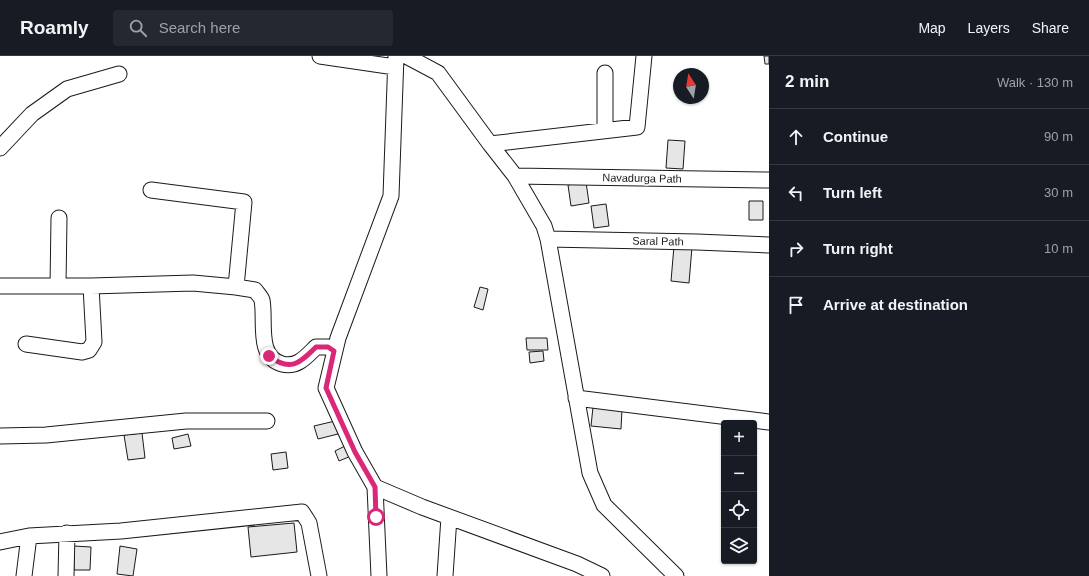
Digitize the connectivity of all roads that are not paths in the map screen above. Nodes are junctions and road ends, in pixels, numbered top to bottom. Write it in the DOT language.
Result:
graph roads {
  1 [pos="320,56"];
  2 [pos="406,56"];
  3 [pos="644,56"];
  4 [pos="395,62"];
  5 [pos="605,73"];
  6 [pos="119,74"];
  7 [pos="605,130"];
  8 [pos="490,144"];
  9 [pos="0,148"];
  10 [pos="515,176"];
  11 [pos="769,180"];
  12 [pos="151,190"];
  13 [pos="59,218"];
  14 [pos="548,239"];
  15 [pos="769,245"];
  16 [pos="0,286"];
  17 [pos="58,286"];
  18 [pos="91,286"];
  19 [pos="236,287"];
  20 [pos="26,344"];
  21 [pos="334,351"];
  22 [pos="576,398"];
  23 [pos="267,421"];
  24 [pos="769,422"];
  25 [pos="0,436"];
  26 [pos="375,487"];
  27 [pos="449,516"];
  28 [pos="67,533"];
  29 [pos="29,536"];
  30 [pos="0,542"];
  31 [pos="24,576"];
  32 [pos="66,576"];
  33 [pos="319,576"];
  34 [pos="379,576"];
  35 [pos="445,576"];
  36 [pos="602,576"];
  37 [pos="676,576"];
  1 -- 4 [label="street"];
  2 -- 8 [label="street"];
  3 -- 7 [label="street"];
  4 -- 21 [label="street"];
  5 -- 7 [label="street"];
  6 -- 9 [label="street"];
  7 -- 8 [label="street"];
  8 -- 10 [label="street"];
  10 -- 11 [label="street, Navadurga Path"];
  10 -- 14 [label="street"];
  12 -- 19 [label="street"];
  13 -- 17 [label="street"];
  14 -- 15 [label="street, Saral Path"];
  14 -- 22 [label="street"];
  16 -- 17 [label="street"];
  17 -- 18 [label="street"];
  18 -- 19 [label="street"];
  18 -- 20 [label="street"];
  19 -- 21 [label="street"];
  21 -- 26 [label="street"];
  22 -- 24 [label="street"];
  22 -- 37 [label="street"];
  23 -- 25 [label="street"];
  26 -- 27 [label="street"];
  26 -- 34 [label="street"];
  27 -- 35 [label="street"];
  27 -- 36 [label="street"];
  28 -- 29 [label="street"];
  28 -- 32 [label="street"];
  28 -- 33 [label="street"];
  29 -- 30 [label="street"];
  29 -- 31 [label="street"];
}
